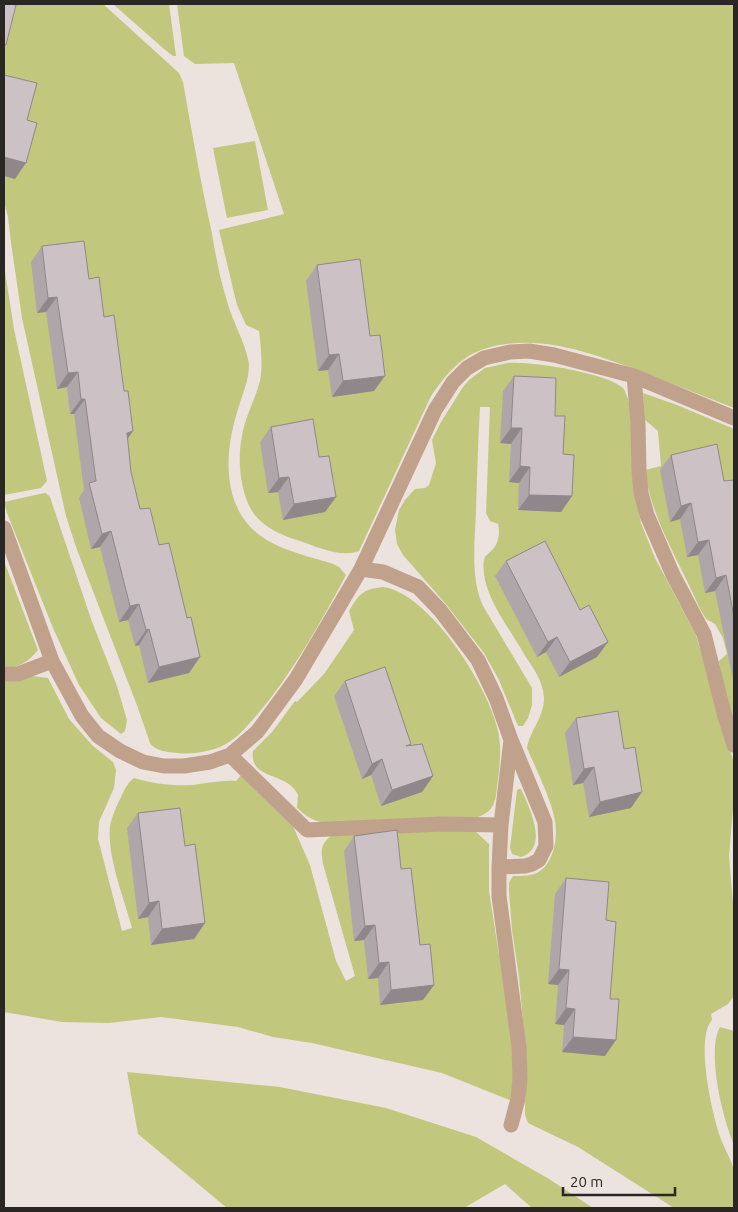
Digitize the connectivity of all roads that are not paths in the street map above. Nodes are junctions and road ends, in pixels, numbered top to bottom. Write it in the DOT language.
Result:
graph roads {
  1 [pos="634,376"];
  2 [pos="734,418"];
  3 [pos="4,528"];
  4 [pos="361,570"];
  5 [pos="52,661"];
  6 [pos="4,674"];
  7 [pos="511,740"];
  8 [pos="734,745"];
  9 [pos="230,755"];
  10 [pos="501,825"];
  11 [pos="498,867"];
  12 [pos="512,1125"];
  1 -- 2 [label="lane"];
  1 -- 4 [label="lane"];
  1 -- 8 [label="lane"];
  3 -- 5 [label="lane"];
  4 -- 7 [label="lane"];
  4 -- 9 [label="lane"];
  5 -- 6 [label="lane"];
  5 -- 9 [label="lane"];
  7 -- 10 [label="lane"];
  7 -- 11 [label="lane"];
  9 -- 10 [label="lane"];
  10 -- 11 [label="lane"];
  11 -- 12 [label="lane"];
}
